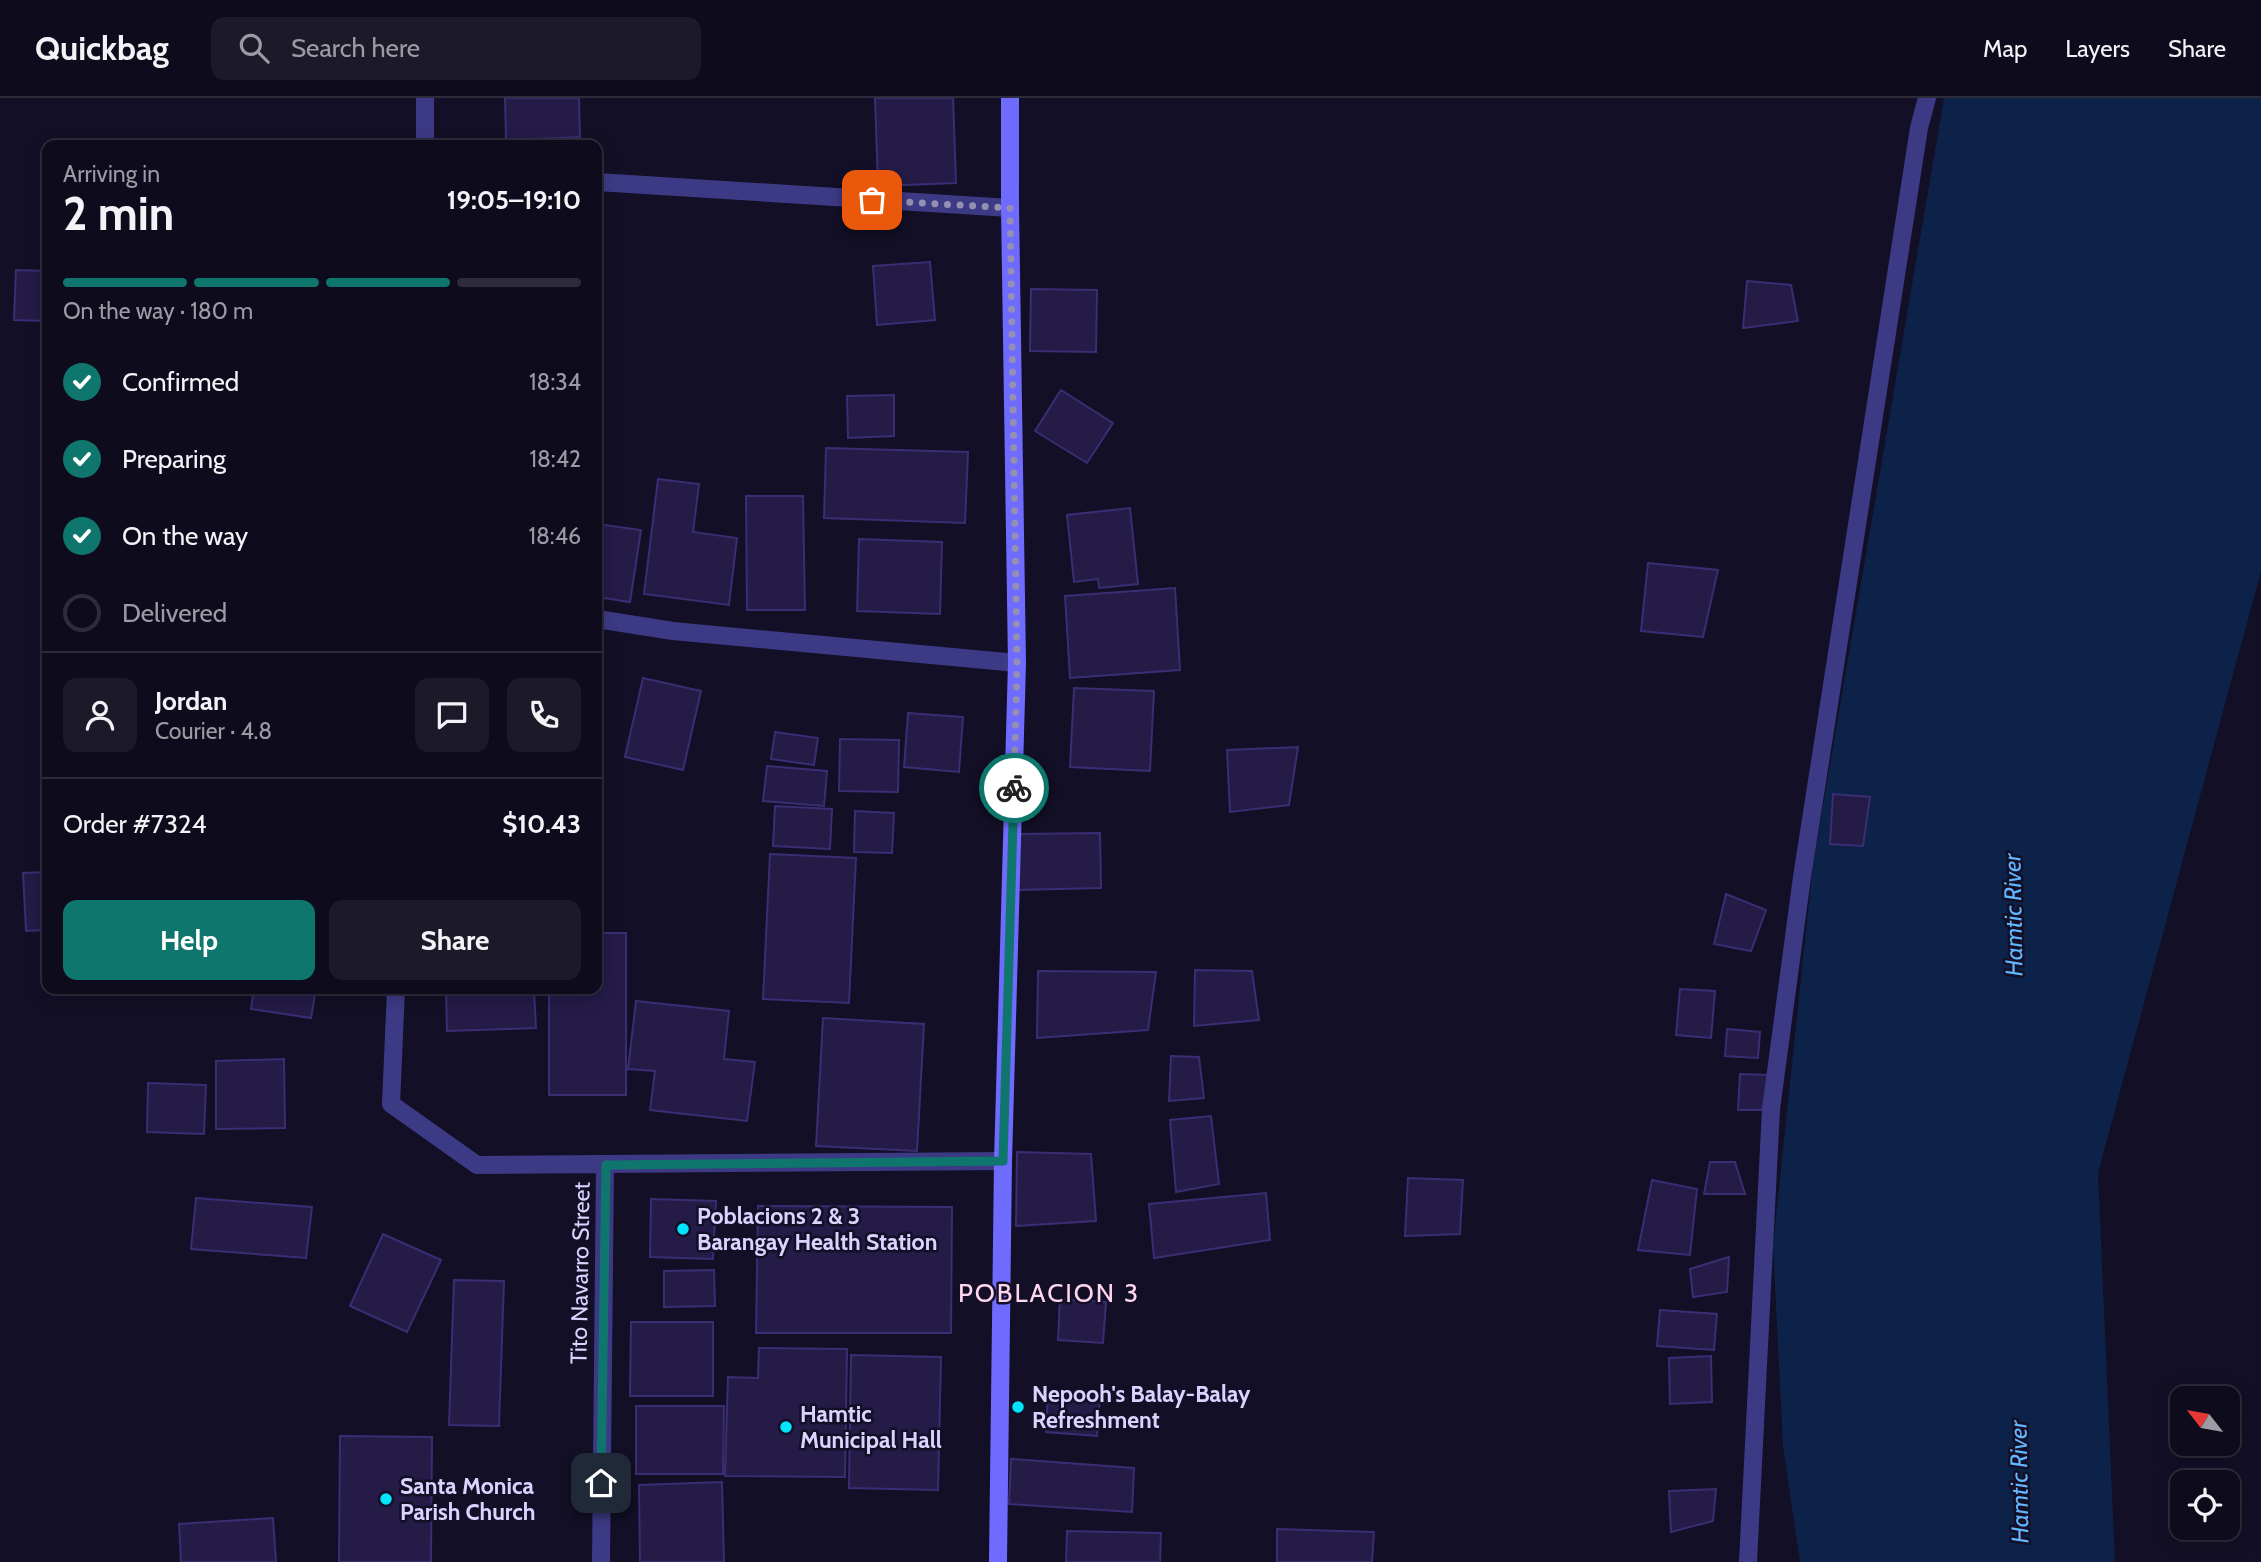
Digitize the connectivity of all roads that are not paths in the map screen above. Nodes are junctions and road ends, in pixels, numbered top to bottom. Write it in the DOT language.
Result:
graph roads {
  1 [pos="425,98"];
  2 [pos="1010,98"];
  3 [pos="1927,98"];
  4 [pos="425,140"];
  5 [pos="602,182"];
  6 [pos="1010,208"];
  7 [pos="602,620"];
  8 [pos="1017,663"];
  9 [pos="396,994"];
  10 [pos="1003,1161"];
  11 [pos="606,1165"];
  12 [pos="601,1562"];
  13 [pos="998,1562"];
  14 [pos="1748,1562"];
  1 -- 4 [label="street"];
  2 -- 6 [label="main road"];
  3 -- 14 [label="street"];
  5 -- 6 [label="street"];
  6 -- 8 [label="main road"];
  7 -- 8 [label="street"];
  8 -- 10 [label="main road"];
  9 -- 11 [label="street, Tito Navarro Street"];
  10 -- 11 [label="street"];
  10 -- 13 [label="main road"];
  11 -- 12 [label="street, Tito Navarro Street"];
}
